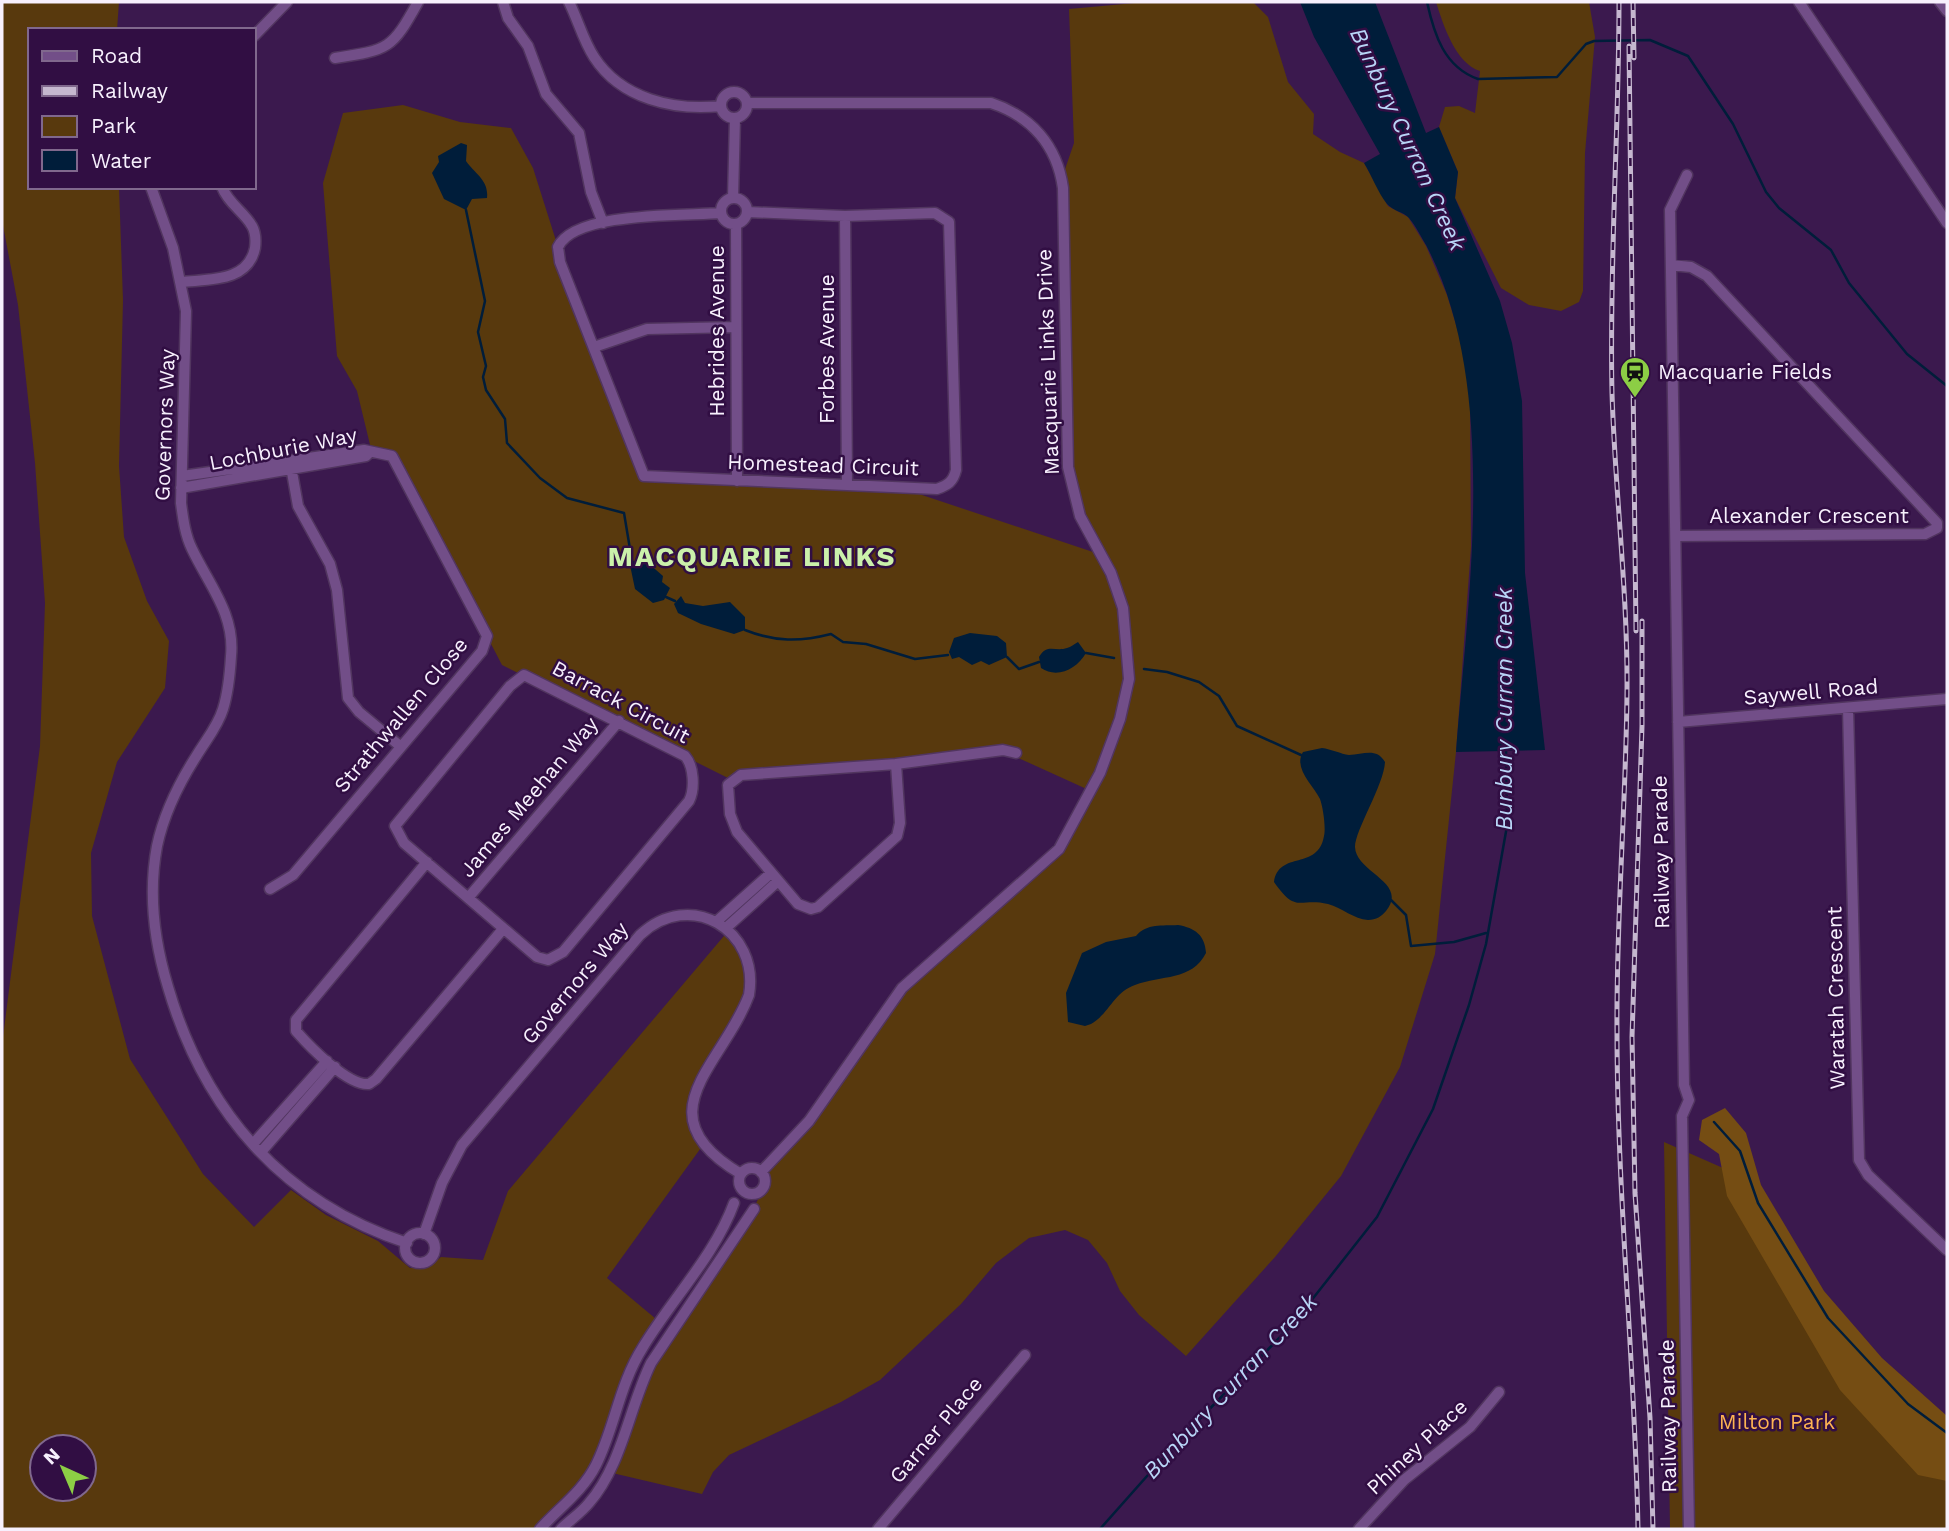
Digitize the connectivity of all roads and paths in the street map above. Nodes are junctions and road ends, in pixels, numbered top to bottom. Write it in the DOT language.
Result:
graph roads {
  1 [pos="287,2"];
  2 [pos="418,2"];
  3 [pos="503,2"];
  4 [pos="569,2"];
  5 [pos="1799,2"];
  6 [pos="1940,2"];
  7 [pos="1947,11"];
  8 [pos="256,34"];
  9 [pos="335,58"];
  10 [pos="747,103"];
  11 [pos="721,106"];
  12 [pos="735,118"];
  13 [pos="1687,175"];
  14 [pos="152,189"];
  15 [pos="224,189"];
  16 [pos="733,198"];
  17 [pos="747,212"];
  18 [pos="721,213"];
  19 [pos="845,216"];
  20 [pos="603,223"];
  21 [pos="1947,223"];
  22 [pos="736,224"];
  23 [pos="1671,265"];
  24 [pos="182,282"];
  25 [pos="736,327"];
  26 [pos="594,346"];
  27 [pos="370,452"];
  28 [pos="291,465"];
  29 [pos="182,476"];
  30 [pos="737,481"];
  31 [pos="847,483"];
  32 [pos="181,488"];
  33 [pos="1676,536"];
  34 [pos="1947,699"];
  35 [pos="1848,708"];
  36 [pos="619,721"];
  37 [pos="1678,722"];
  38 [pos="400,746"];
  39 [pos="1016,753"];
  40 [pos="896,764"];
  41 [pos="427,862"];
  42 [pos="775,877"];
  43 [pos="270,890"];
  44 [pos="468,898"];
  45 [pos="716,922"];
  46 [pos="726,928"];
  47 [pos="503,929"];
  48 [pos="331,1064"];
  49 [pos="257,1148"];
  50 [pos="761,1172"];
  51 [pos="741,1174"];
  52 [pos="734,1203"];
  53 [pos="754,1209"];
  54 [pos="424,1234"];
  55 [pos="407,1243"];
  56 [pos="1947,1250"];
  57 [pos="1025,1355"];
  58 [pos="1499,1392"];
  59 [pos="540,1529"];
  60 [pos="561,1529"];
  61 [pos="878,1529"];
  62 [pos="1359,1529"];
  63 [pos="1689,1529"];
  1 -- 8 [label="street"];
  2 -- 9 [label="street"];
  3 -- 20 [label="street"];
  4 -- 11 [label="street"];
  5 -- 21 [label="street"];
  6 -- 7 [label="street"];
  10 -- 11 [label="street"];
  10 -- 12 [label="street"];
  10 -- 50 [label="street, Macquarie Links Drive"];
  11 -- 12 [label="street"];
  12 -- 16 [label="street"];
  13 -- 23 [label="street, Railway Parade"];
  14 -- 24 [label="street, Governors Way"];
  15 -- 24 [label="street"];
  16 -- 17 [label="street"];
  16 -- 18 [label="street"];
  17 -- 19 [label="street, Homestead Circuit"];
  17 -- 22 [label="street"];
  18 -- 20 [label="street, Homestead Circuit"];
  18 -- 22 [label="street"];
  19 -- 31 [label="street, Forbes Avenue"];
  19 -- 31 [label="street, Homestead Circuit"];
  20 -- 26 [label="street, Homestead Circuit"];
  22 -- 25 [label="street, Hebrides Avenue"];
  23 -- 33 [label="street, Railway Parade"];
  23 -- 33 [label="street, Alexander Crescent"];
  24 -- 29 [label="street, Governors Way"];
  25 -- 26 [label="street"];
  25 -- 30 [label="street, Hebrides Avenue"];
  26 -- 30 [label="street, Homestead Circuit"];
  27 -- 28 [label="street, Lochburie Way"];
  27 -- 38 [label="street, Strathwallen Close"];
  28 -- 29 [label="street, Lochburie Way"];
  28 -- 32 [label="street, Lochburie Way"];
  28 -- 38 [label="street"];
  29 -- 32 [label="street, Governors Way"];
  30 -- 31 [label="street, Homestead Circuit"];
  32 -- 49 [label="street, Governors Way"];
  33 -- 37 [label="street, Railway Parade"];
  34 -- 35 [label="street, Saywell Road"];
  35 -- 37 [label="street, Saywell Road"];
  35 -- 56 [label="street, Waratah Crescent"];
  36 -- 41 [label="street, Barrack Circuit"];
  36 -- 44 [label="street, James Meehan Way"];
  36 -- 47 [label="street, Barrack Circuit"];
  37 -- 63 [label="street, Railway Parade"];
  38 -- 43 [label="street, Strathwallen Close"];
  39 -- 40 [label="street"];
  40 -- 42 [label="street"];
  40 -- 42 [label="street"];
  41 -- 44 [label="street, Barrack Circuit"];
  41 -- 48 [label="street"];
  42 -- 45 [label="street"];
  42 -- 46 [label="street"];
  44 -- 47 [label="street, Barrack Circuit"];
  45 -- 46 [label="street, Governors Way"];
  45 -- 54 [label="street, Governors Way"];
  46 -- 51 [label="street, Governors Way"];
  47 -- 48 [label="street"];
  48 -- 49 [label="street"];
  49 -- 55 [label="street, Governors Way"];
  50 -- 51 [label="street"];
  50 -- 51 [label="street"];
  52 -- 59 [label="street"];
  53 -- 60 [label="street"];
  54 -- 55 [label="street"];
  54 -- 55 [label="street"];
  57 -- 61 [label="street, Garner Place"];
  58 -- 62 [label="street, Phiney Place"];
}
